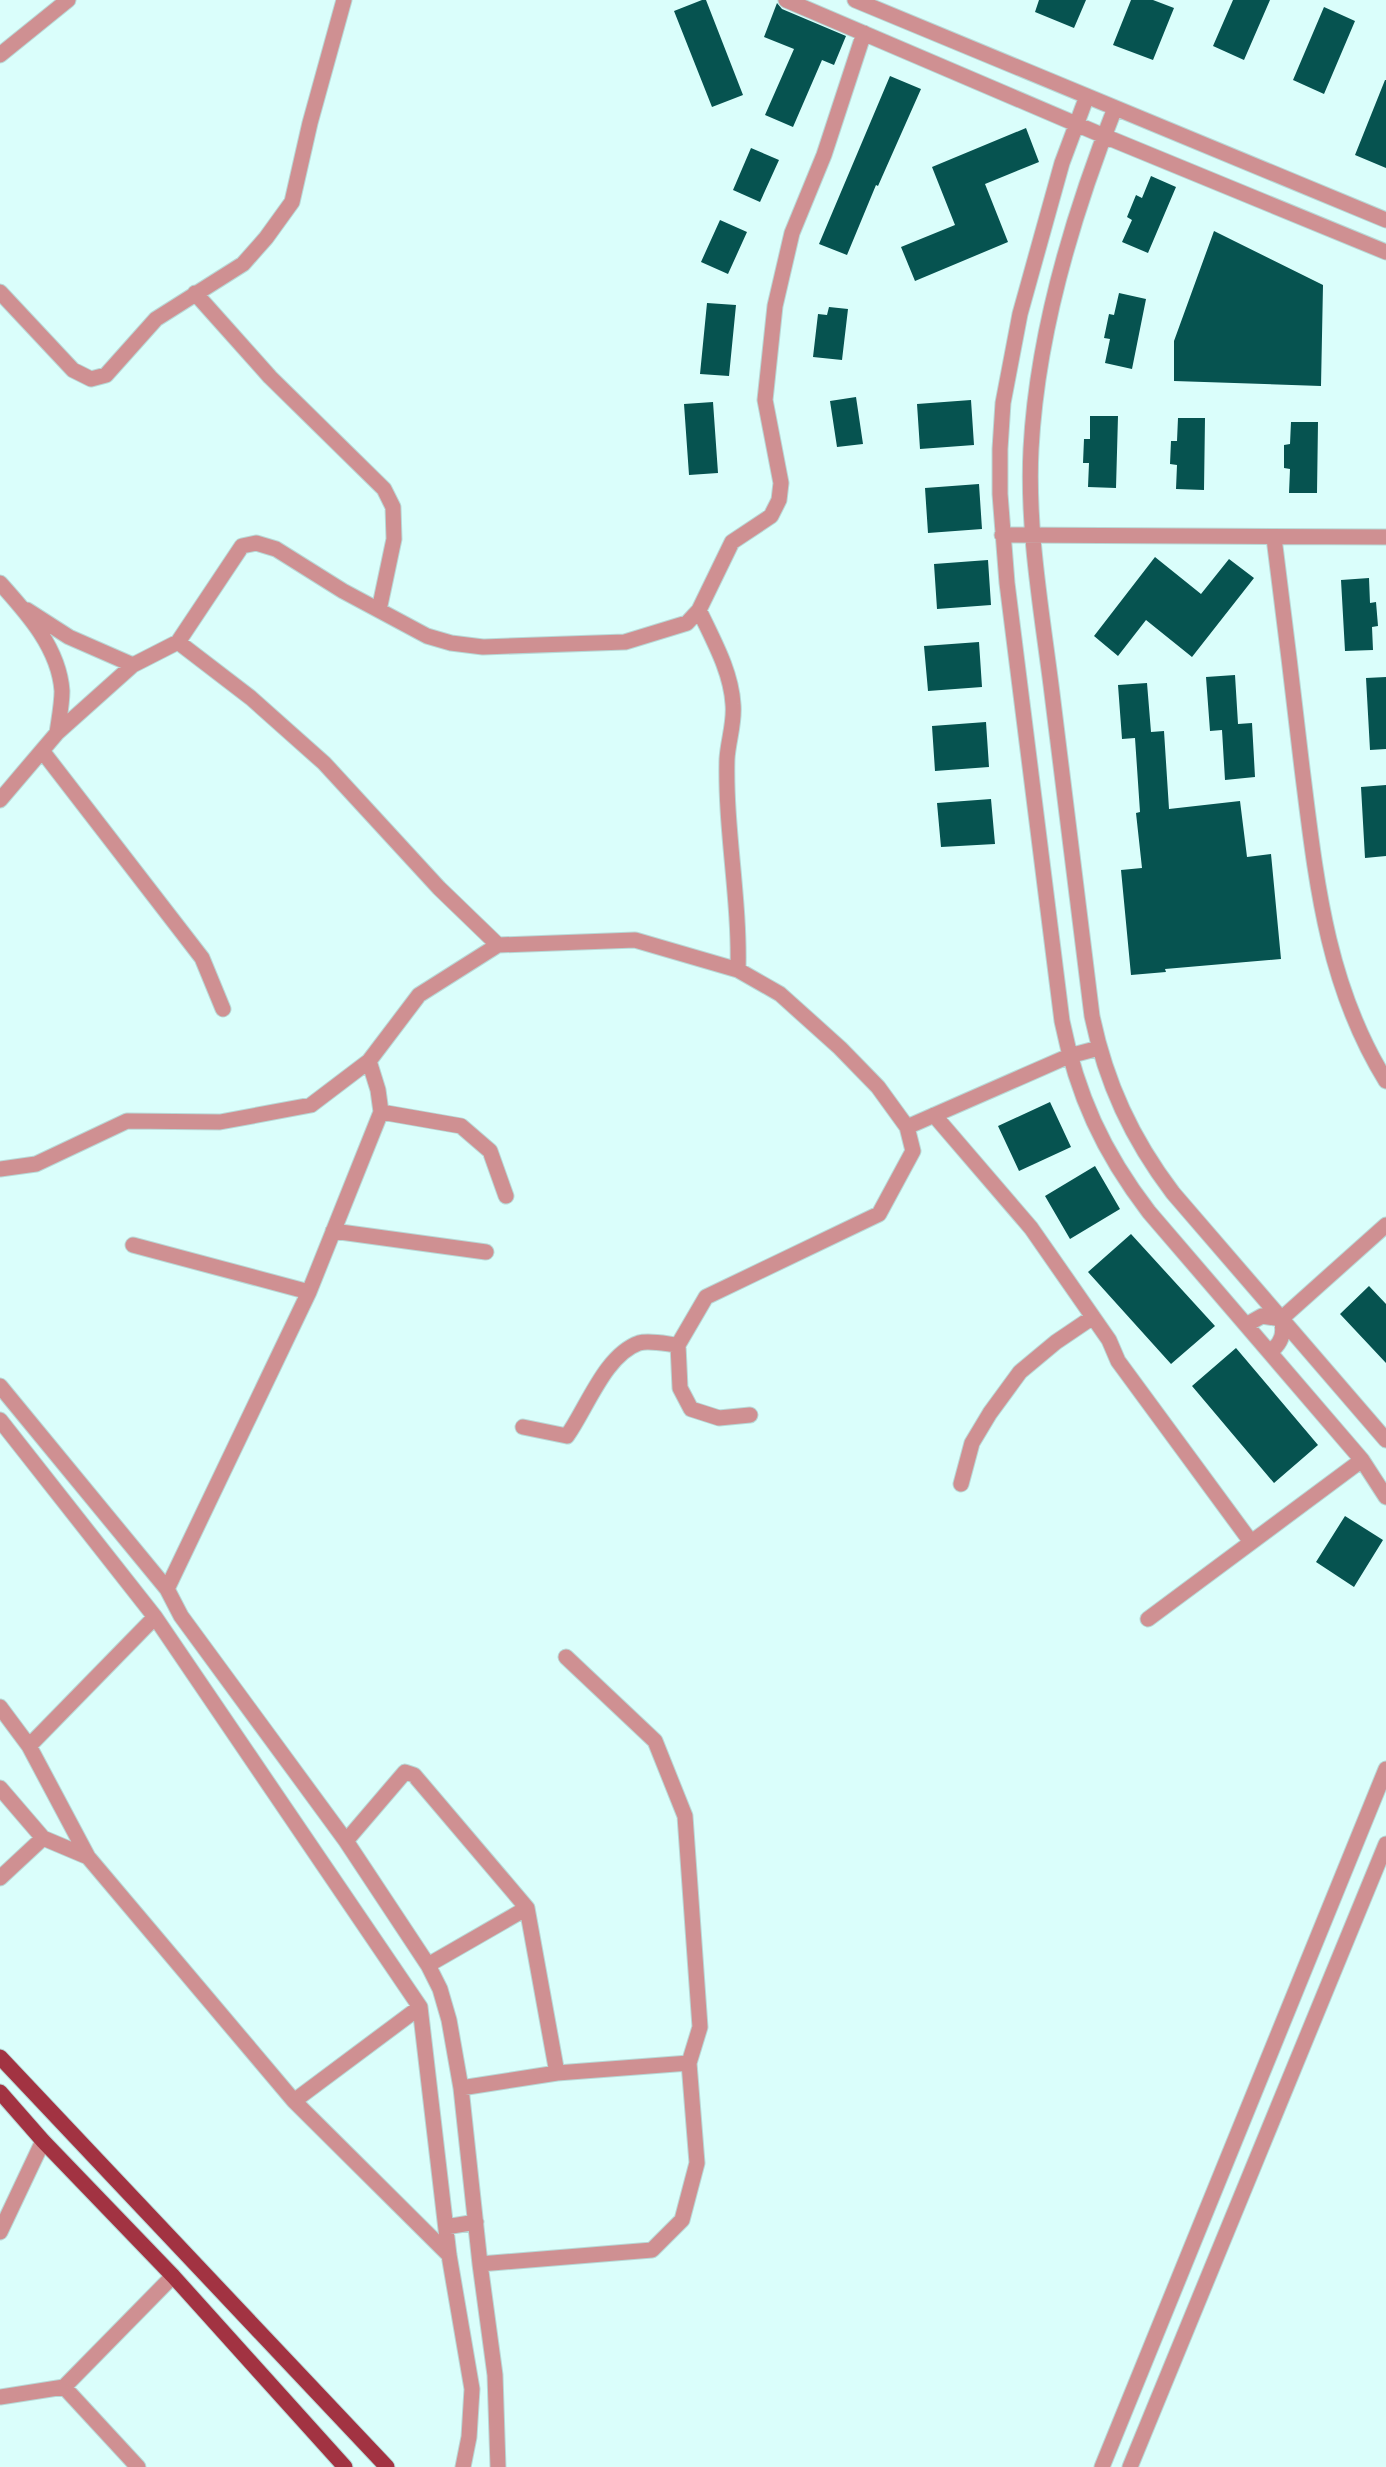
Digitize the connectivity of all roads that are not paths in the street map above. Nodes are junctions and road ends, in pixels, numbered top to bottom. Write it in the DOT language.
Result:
graph roads {
  1 [pos="68,0"];
  2 [pos="344,0"];
  3 [pos="786,0"];
  4 [pos="855,0"];
  5 [pos="864,33"];
  6 [pos="0,55"];
  7 [pos="1087,96"];
  8 [pos="1115,108"];
  9 [pos="1076,124"];
  10 [pos="1104,136"];
  11 [pos="1386,220"];
  12 [pos="1386,252"];
  13 [pos="0,292"];
  14 [pos="195,294"];
  15 [pos="1032,534"];
  16 [pos="1002,535"];
  17 [pos="1386,537"];
  18 [pos="1274,538"];
  19 [pos="0,583"];
  20 [pos="20,606"];
  21 [pos="379,610"];
  22 [pos="699,610"];
  23 [pos="178,642"];
  24 [pos="134,665"];
  25 [pos="57,733"];
  26 [pos="43,752"];
  27 [pos="0,800"];
  28 [pos="498,945"];
  29 [pos="738,970"];
  30 [pos="223,1009"];
  31 [pos="1099,1048"];
  32 [pos="1069,1056"];
  33 [pos="369,1061"];
  34 [pos="1386,1082"];
  35 [pos="381,1112"];
  36 [pos="934,1115"];
  37 [pos="907,1127"];
  38 [pos="0,1169"];
  39 [pos="506,1196"];
  40 [pos="1386,1225"];
  41 [pos="333,1231"];
  42 [pos="133,1245"];
  43 [pos="486,1252"];
  44 [pos="309,1292"];
  45 [pos="1094,1317"];
  46 [pos="1281,1319"];
  47 [pos="1246,1325"];
  48 [pos="678,1345"];
  49 [pos="1270,1352"];
  50 [pos="0,1386"];
  51 [pos="750,1414"];
  52 [pos="0,1420"];
  53 [pos="523,1427"];
  54 [pos="1386,1440"];
  55 [pos="1362,1460"];
  56 [pos="961,1484"];
  57 [pos="1386,1497"];
  58 [pos="1251,1542"];
  59 [pos="167,1589"];
  60 [pos="155,1617"];
  61 [pos="1148,1619"];
  62 [pos="566,1657"];
  63 [pos="0,1707"];
  64 [pos="29,1746"];
  65 [pos="1386,1770"];
  66 [pos="0,1788"];
  67 [pos="42,1838"];
  68 [pos="346,1841"];
  69 [pos="1386,1844"];
  70 [pos="88,1857"];
  71 [pos="0,1878"];
  72 [pos="526,1908"];
  73 [pos="428,1965"];
  74 [pos="420,2007"];
  75 [pos="0,2057"];
  76 [pos="689,2063"];
  77 [pos="557,2073"];
  78 [pos="461,2088"];
  79 [pos="0,2092"];
  80 [pos="294,2101"];
  81 [pos="43,2141"];
  82 [pos="1229,2153"];
  83 [pos="1256,2164"];
  84 [pos="476,2222"];
  85 [pos="446,2227"];
  86 [pos="0,2232"];
  87 [pos="449,2255"];
  88 [pos="480,2264"];
  89 [pos="173,2276"];
  90 [pos="64,2387"];
  91 [pos="0,2397"];
  92 [pos="138,2467"];
  93 [pos="345,2467"];
  94 [pos="387,2467"];
  95 [pos="463,2467"];
  96 [pos="498,2467"];
  97 [pos="1102,2467"];
  98 [pos="1130,2467"];
  1 -- 6 [label="street"];
  2 -- 14 [label="street"];
  3 -- 5 [label="street"];
  4 -- 7 [label="street"];
  5 -- 9 [label="street"];
  5 -- 22 [label="street"];
  7 -- 8 [label="street"];
  7 -- 9 [label="street"];
  8 -- 10 [label="street"];
  8 -- 11 [label="street"];
  9 -- 10 [label="street"];
  9 -- 16 [label="street"];
  10 -- 12 [label="street"];
  10 -- 15 [label="street"];
  13 -- 14 [label="street"];
  14 -- 21 [label="street"];
  15 -- 16 [label="street"];
  15 -- 18 [label="street"];
  15 -- 31 [label="street"];
  16 -- 32 [label="street"];
  17 -- 18 [label="street"];
  18 -- 34 [label="street"];
  19 -- 20 [label="street"];
  20 -- 24 [label="street"];
  20 -- 25 [label="street"];
  21 -- 22 [label="street"];
  21 -- 23 [label="street"];
  22 -- 29 [label="street"];
  23 -- 24 [label="street"];
  23 -- 28 [label="street"];
  24 -- 25 [label="street"];
  25 -- 26 [label="street"];
  26 -- 27 [label="street"];
  26 -- 30 [label="street"];
  28 -- 29 [label="street"];
  28 -- 33 [label="street"];
  29 -- 37 [label="street"];
  31 -- 32 [label="street"];
  31 -- 46 [label="street"];
  32 -- 36 [label="street"];
  32 -- 47 [label="street"];
  33 -- 35 [label="street"];
  33 -- 38 [label="street"];
  35 -- 39 [label="street"];
  35 -- 41 [label="street"];
  36 -- 37 [label="street"];
  36 -- 45 [label="street"];
  37 -- 48 [label="street"];
  40 -- 46 [label="street"];
  41 -- 43 [label="street"];
  41 -- 44 [label="street"];
  42 -- 44 [label="street"];
  44 -- 59 [label="street"];
  45 -- 56 [label="street"];
  45 -- 58 [label="street"];
  46 -- 47 [label="street"];
  46 -- 49 [label="street"];
  46 -- 54 [label="street"];
  47 -- 49 [label="street"];
  48 -- 51 [label="street"];
  48 -- 53 [label="street"];
  49 -- 55 [label="street"];
  50 -- 59 [label="street"];
  52 -- 60 [label="street"];
  55 -- 57 [label="street"];
  55 -- 58 [label="street"];
  58 -- 61 [label="street"];
  59 -- 68 [label="street"];
  60 -- 64 [label="street"];
  60 -- 74 [label="street"];
  62 -- 76 [label="street"];
  63 -- 64 [label="street"];
  64 -- 70 [label="street"];
  65 -- 82 [label="street"];
  66 -- 67 [label="street"];
  67 -- 70 [label="street"];
  67 -- 71 [label="street"];
  68 -- 72 [label="street"];
  68 -- 73 [label="street"];
  69 -- 83 [label="street"];
  70 -- 80 [label="street"];
  72 -- 73 [label="street"];
  72 -- 77 [label="street"];
  73 -- 78 [label="street"];
  74 -- 80 [label="street"];
  74 -- 85 [label="street"];
  75 -- 94 [label="main road"];
  76 -- 77 [label="street"];
  76 -- 88 [label="street"];
  77 -- 78 [label="street"];
  78 -- 84 [label="street"];
  79 -- 81 [label="main road"];
  80 -- 87 [label="street"];
  81 -- 86 [label="street"];
  81 -- 89 [label="main road"];
  82 -- 83 [label="street"];
  82 -- 97 [label="street"];
  83 -- 98 [label="street"];
  84 -- 85 [label="street"];
  84 -- 88 [label="street"];
  85 -- 87 [label="street"];
  87 -- 95 [label="street"];
  88 -- 96 [label="street"];
  89 -- 90 [label="street"];
  89 -- 93 [label="main road"];
  90 -- 91 [label="street"];
  90 -- 92 [label="street"];
}
